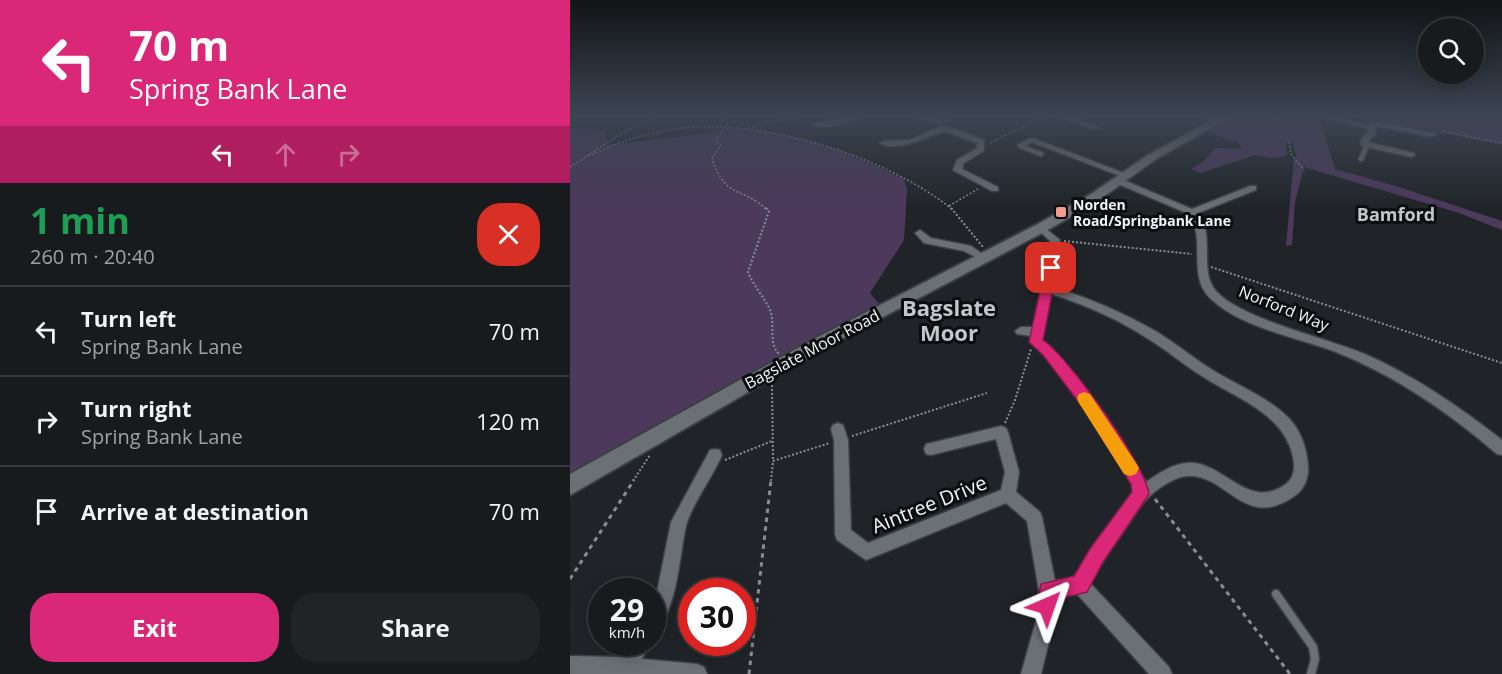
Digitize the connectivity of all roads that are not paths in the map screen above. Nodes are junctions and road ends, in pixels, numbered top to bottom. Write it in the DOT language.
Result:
graph roads {
  1 [pos="981,146"];
  2 [pos="1021,146"];
  3 [pos="1047,146"];
  4 [pos="1171,146"];
  5 [pos="1366,146"];
  6 [pos="1373,146"];
  7 [pos="1041,154"];
  8 [pos="1411,155"];
  9 [pos="1361,159"];
  10 [pos="1123,178"];
  11 [pos="1253,188"];
  12 [pos="995,189"];
  13 [pos="1192,212"];
  14 [pos="1041,228"];
  15 [pos="920,233"];
  16 [pos="986,257"];
  17 [pos="1047,289"];
  18 [pos="1021,331"];
  19 [pos="1037,337"];
  20 [pos="1502,431"];
  21 [pos="839,435"];
  22 [pos="1488,437"];
  23 [pos="931,448"];
  24 [pos="1502,449"];
  25 [pos="712,461"];
  26 [pos="570,485"];
  27 [pos="1144,491"];
  28 [pos="1008,495"];
  29 [pos="1080,585"];
  30 [pos="666,590"];
  31 [pos="1048,591"];
  32 [pos="1276,594"];
  33 [pos="633,656"];
  34 [pos="570,665"];
  35 [pos="627,667"];
  36 [pos="697,674"];
  37 [pos="1032,674"];
  38 [pos="1162,674"];
  39 [pos="1311,674"];
  1 -- 12 [label="street"];
  2 -- 7 [label="lane"];
  3 -- 10 [label="lane"];
  4 -- 10 [label="street, Bagslate Moor Road"];
  5 -- 9 [label="lane"];
  6 -- 8 [label="street"];
  10 -- 13 [label="street"];
  10 -- 14 [label="street, Bagslate Moor Road"];
  11 -- 13 [label="street"];
  13 -- 22 [label="street, Norford Way"];
  14 -- 16 [label="street, Bagslate Moor Road"];
  14 -- 17 [label="street"];
  15 -- 16 [label="street"];
  16 -- 26 [label="street, Bagslate Moor Road"];
  17 -- 19 [label="street"];
  17 -- 27 [label="street"];
  18 -- 19 [label="street"];
  19 -- 27 [label="street"];
  20 -- 22 [label="street"];
  21 -- 28 [label="street, Aintree Drive"];
  22 -- 24 [label="street, Norford Way"];
  23 -- 28 [label="street"];
  25 -- 30 [label="street"];
  27 -- 29 [label="street"];
  28 -- 31 [label="street"];
  29 -- 31 [label="street"];
  29 -- 38 [label="street"];
  31 -- 37 [label="street"];
  32 -- 39 [label="lane"];
  33 -- 35 [label="street"];
  34 -- 35 [label="street"];
  35 -- 36 [label="street"];
}
